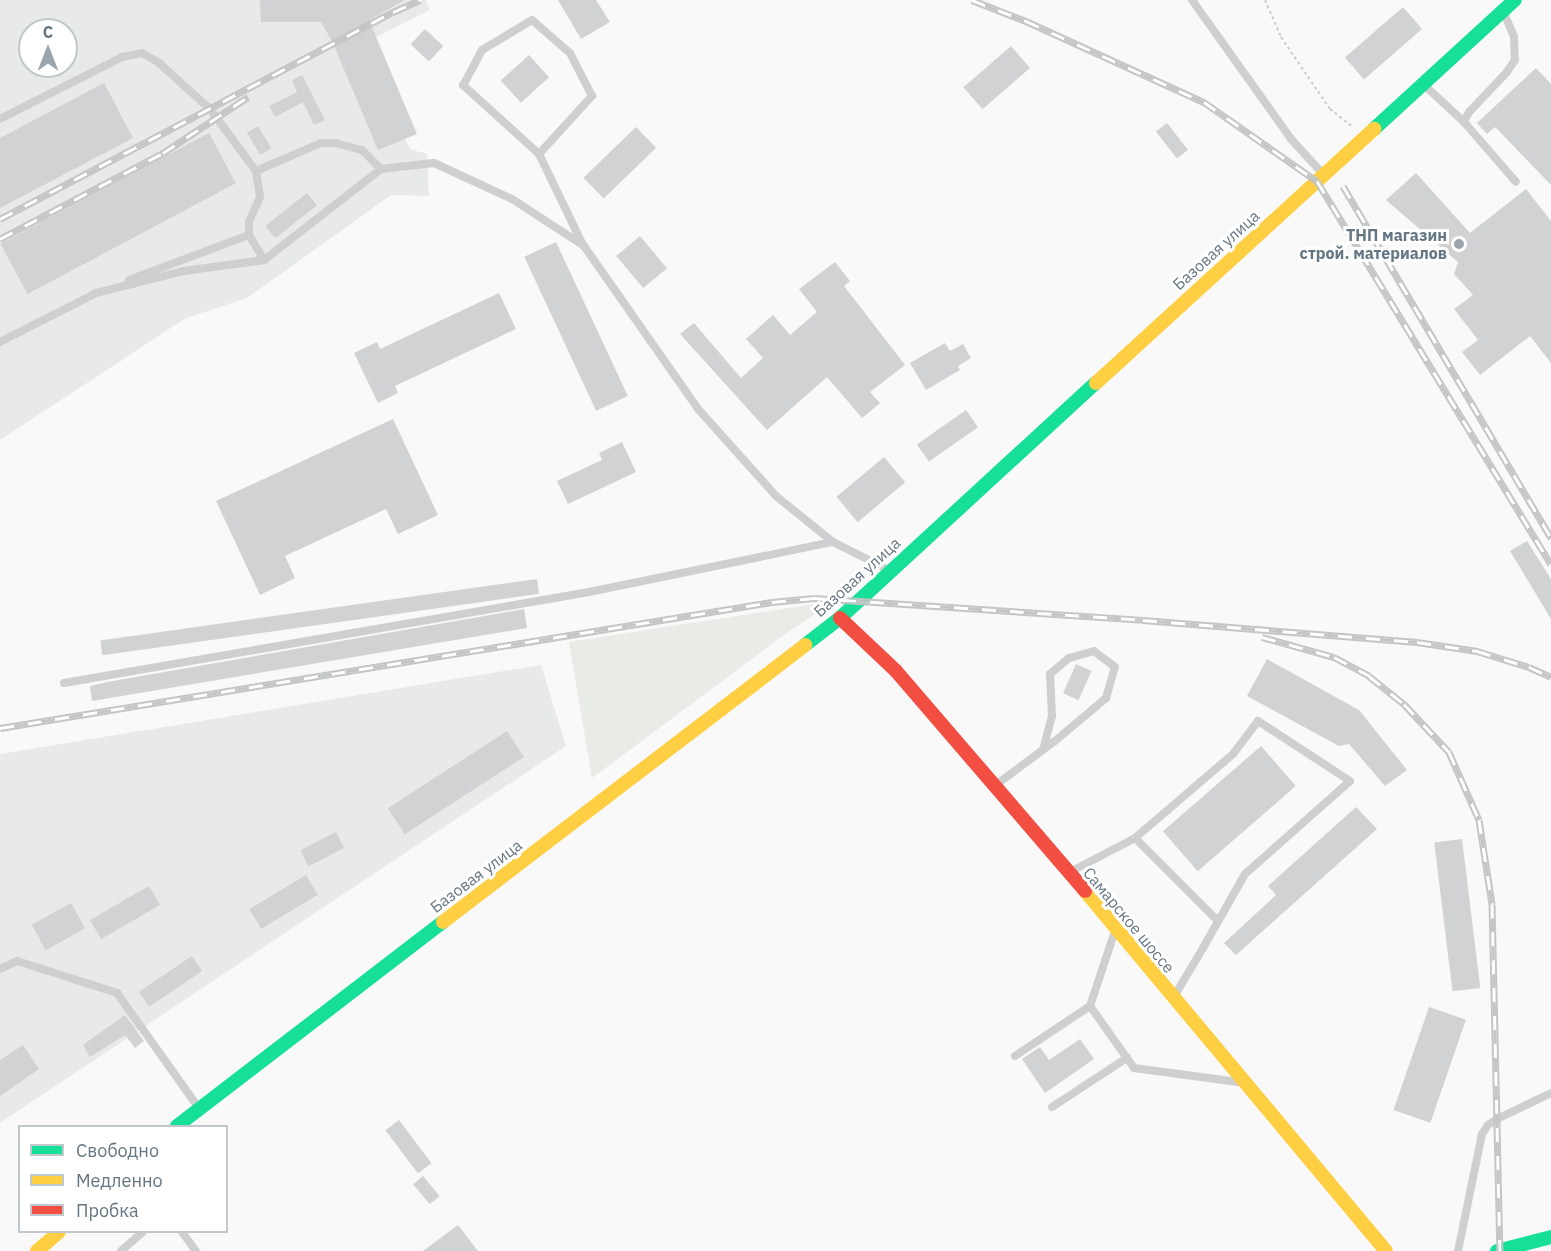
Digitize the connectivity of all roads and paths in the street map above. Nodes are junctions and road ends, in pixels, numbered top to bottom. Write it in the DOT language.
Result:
graph roads {
  1 [pos="1192,0"];
  2 [pos="1264,0"];
  3 [pos="1515,0"];
  4 [pos="1503,11"];
  5 [pos="1422,83"];
  6 [pos="0,119"];
  7 [pos="1464,122"];
  8 [pos="1365,136"];
  9 [pos="539,154"];
  10 [pos="381,169"];
  11 [pos="256,171"];
  12 [pos="1323,175"];
  13 [pos="1516,182"];
  14 [pos="249,235"];
  15 [pos="584,246"];
  16 [pos="264,260"];
  17 [pos="96,293"];
  18 [pos="0,342"];
  19 [pos="833,542"];
  20 [pos="890,570"];
  21 [pos="840,618"];
  22 [pos="64,683"];
  23 [pos="1042,750"];
  24 [pos="996,785"];
  25 [pos="1135,838"];
  26 [pos="1069,873"];
  27 [pos="1218,921"];
  28 [pos="1115,929"];
  29 [pos="0,969"];
  30 [pos="1173,999"];
  31 [pos="1090,1006"];
  32 [pos="1014,1056"];
  33 [pos="1127,1058"];
  34 [pos="1244,1083"];
  35 [pos="1551,1093"];
  36 [pos="1052,1107"];
  37 [pos="199,1108"];
  38 [pos="178,1125"];
  39 [pos="58,1233"];
  40 [pos="142,1233"];
  41 [pos="183,1233"];
  42 [pos="1551,1237"];
  43 [pos="38,1251"];
  44 [pos="121,1251"];
  45 [pos="196,1251"];
  46 [pos="1386,1251"];
  47 [pos="1458,1251"];
  48 [pos="1497,1251"];
  1 -- 12 [label="lane"];
  2 -- 8 [label="path"];
  3 -- 4 [label="street, Базовая улица"];
  4 -- 5 [label="street, Базовая улица"];
  4 -- 7 [label="lane"];
  5 -- 7 [label="lane"];
  5 -- 8 [label="street, Базовая улица"];
  6 -- 11 [label="lane"];
  7 -- 13 [label="lane"];
  8 -- 12 [label="street, Базовая улица"];
  9 -- 9 [label="lane"];
  9 -- 15 [label="lane"];
  10 -- 11 [label="lane"];
  10 -- 15 [label="lane"];
  10 -- 16 [label="lane"];
  11 -- 14 [label="lane"];
  12 -- 20 [label="street, Базовая улица"];
  14 -- 16 [label="lane"];
  14 -- 17 [label="lane"];
  15 -- 19 [label="lane"];
  16 -- 17 [label="lane"];
  17 -- 18 [label="lane"];
  19 -- 20 [label="lane"];
  19 -- 22 [label="lane"];
  20 -- 21 [label="street, Базовая улица"];
  21 -- 24 [label="street, Самарское шоссе"];
  21 -- 37 [label="street, Базовая улица"];
  23 -- 23 [label="lane"];
  23 -- 24 [label="lane"];
  24 -- 26 [label="street, Самарское шоссе"];
  25 -- 26 [label="lane"];
  25 -- 27 [label="lane"];
  25 -- 27 [label="lane"];
  26 -- 28 [label="street, Самарское шоссе"];
  27 -- 30 [label="lane"];
  28 -- 30 [label="street, Самарское шоссе"];
  28 -- 31 [label="lane"];
  29 -- 37 [label="lane"];
  30 -- 34 [label="street, Самарское шоссе"];
  31 -- 32 [label="lane"];
  31 -- 33 [label="lane"];
  33 -- 34 [label="lane"];
  33 -- 36 [label="lane"];
  34 -- 46 [label="street, Самарское шоссе"];
  35 -- 47 [label="lane"];
  37 -- 38 [label="street, Базовая улица"];
  39 -- 43 [label="street"];
  40 -- 44 [label="lane"];
  41 -- 45 [label="lane"];
  42 -- 48 [label="street"];
}
